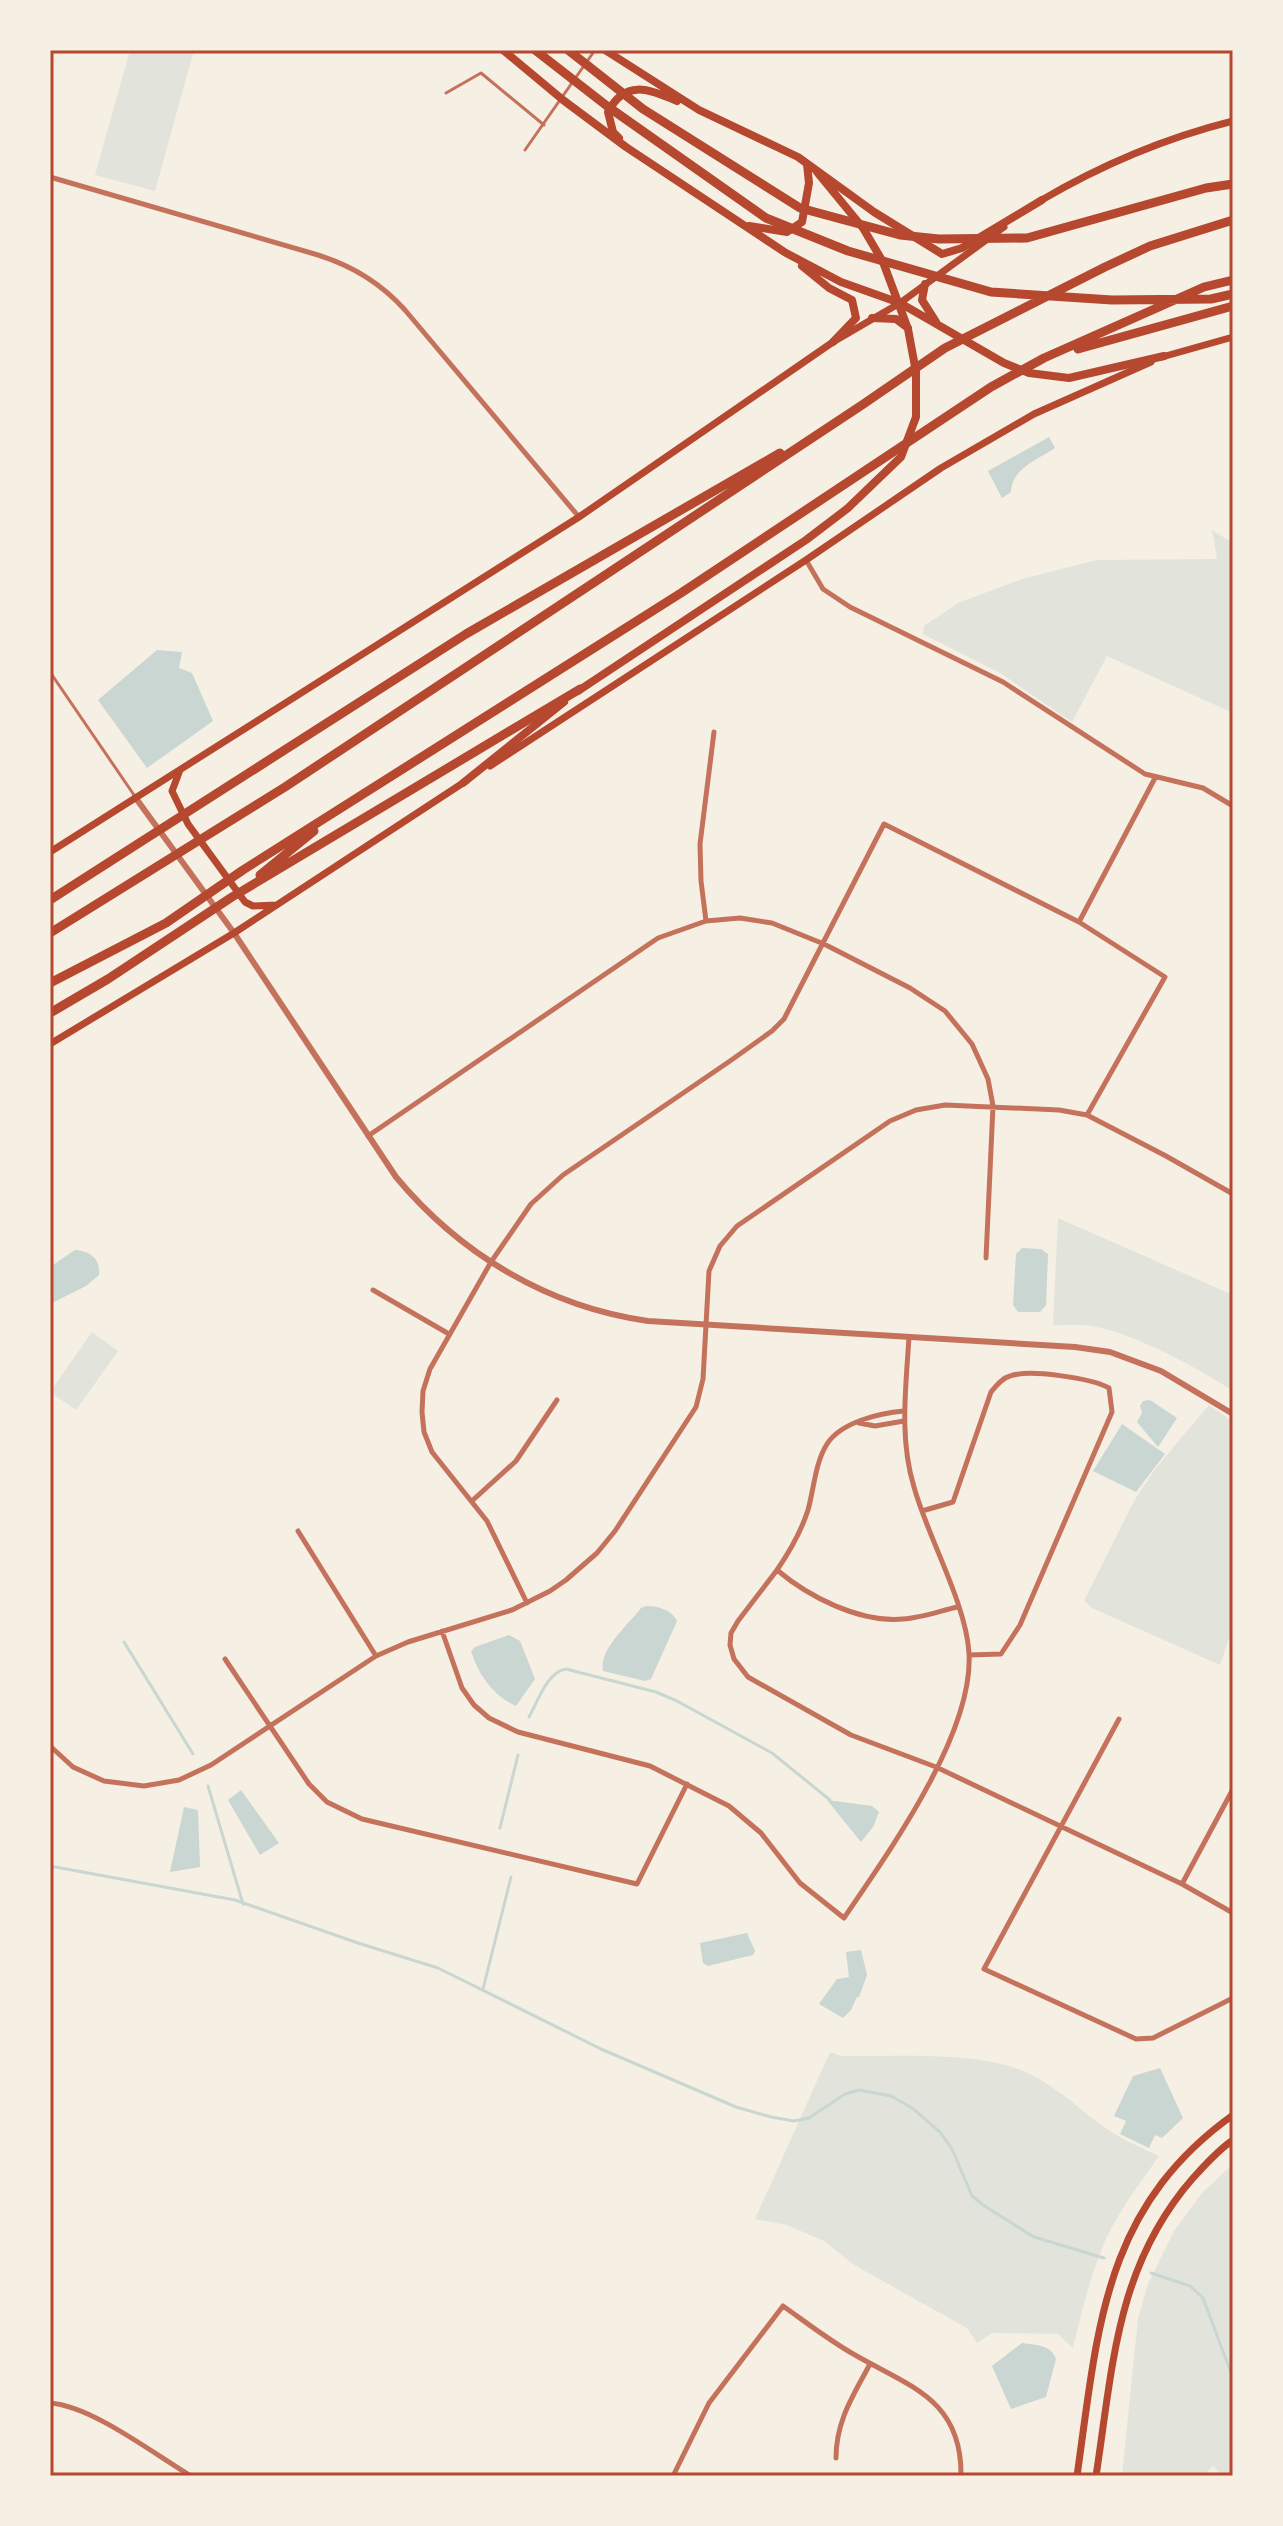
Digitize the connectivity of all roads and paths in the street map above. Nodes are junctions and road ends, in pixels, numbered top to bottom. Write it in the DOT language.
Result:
graph roads {
  1 [pos="503,50"];
  2 [pos="535,50"];
  3 [pos="568,50"];
  4 [pos="595,50"];
  5 [pos="605,50"];
  6 [pos="623,92"];
  7 [pos="446,93"];
  8 [pos="563,100"];
  9 [pos="699,110"];
  10 [pos="1233,121"];
  11 [pos="544,125"];
  12 [pos="626,147"];
  13 [pos="525,150"];
  14 [pos="807,164"];
  15 [pos="817,172"];
  16 [pos="50,177"];
  17 [pos="1233,184"];
  18 [pos="1042,200"];
  19 [pos="1233,220"];
  20 [pos="744,225"];
  21 [pos="786,253"];
  22 [pos="1233,280"];
  23 [pos="925,284"];
  24 [pos="1233,294"];
  25 [pos="900,303"];
  26 [pos="1233,306"];
  27 [pos="872,318"];
  28 [pos="937,323"];
  29 [pos="908,329"];
  30 [pos="1233,337"];
  31 [pos="833,342"];
  32 [pos="1164,356"];
  33 [pos="1044,358"];
  34 [pos="862,405"];
  35 [pos="579,517"];
  36 [pos="806,560"];
  37 [pos="50,672"];
  38 [pos="580,689"];
  39 [pos="714,732"];
  40 [pos="181,768"];
  41 [pos="1155,778"];
  42 [pos="463,783"];
  43 [pos="135,797"];
  44 [pos="351,802"];
  45 [pos="1233,806"];
  46 [pos="50,852"];
  47 [pos="232,897"];
  48 [pos="50,900"];
  49 [pos="278,904"];
  50 [pos="706,921"];
  51 [pos="1079,922"];
  52 [pos="50,933"];
  53 [pos="234,933"];
  54 [pos="824,944"];
  55 [pos="50,983"];
  56 [pos="50,1013"];
  57 [pos="50,1044"];
  58 [pos="993,1106"];
  59 [pos="1087,1115"];
  60 [pos="368,1136"];
  61 [pos="1233,1194"];
  62 [pos="986,1258"];
  63 [pos="491,1262"];
  64 [pos="373,1290"];
  65 [pos="705,1325"];
  66 [pos="449,1334"];
  67 [pos="909,1337"];
  68 [pos="557,1400"];
  69 [pos="904,1411"];
  70 [pos="1233,1414"];
  71 [pos="904,1421"];
  72 [pos="858,1423"];
  73 [pos="473,1500"];
  74 [pos="922,1511"];
  75 [pos="298,1531"];
  76 [pos="777,1570"];
  77 [pos="527,1603"];
  78 [pos="957,1607"];
  79 [pos="442,1631"];
  80 [pos="969,1655"];
  81 [pos="376,1656"];
  82 [pos="225,1659"];
  83 [pos="1119,1719"];
  84 [pos="269,1726"];
  85 [pos="50,1746"];
  86 [pos="936,1767"];
  87 [pos="687,1784"];
  88 [pos="1233,1789"];
  89 [pos="1060,1827"];
  90 [pos="1182,1884"];
  91 [pos="1233,1913"];
  92 [pos="1233,1998"];
  93 [pos="1233,2115"];
  94 [pos="1233,2140"];
  95 [pos="870,2364"];
  96 [pos="50,2403"];
  97 [pos="836,2458"];
  98 [pos="191,2476"];
  99 [pos="673,2476"];
  100 [pos="961,2476"];
  101 [pos="1077,2476"];
  102 [pos="1096,2476"];
  1 -- 8 [label="main road"];
  2 -- 24 [label="highway"];
  3 -- 6 [label="highway"];
  4 -- 8 [label="lane"];
  5 -- 9 [label="main road"];
  6 -- 9 [label="main road"];
  6 -- 12 [label="main road"];
  6 -- 17 [label="highway"];
  7 -- 11 [label="lane"];
  8 -- 11 [label="lane"];
  8 -- 12 [label="main road"];
  9 -- 14 [label="main road"];
  10 -- 18 [label="main road"];
  11 -- 13 [label="lane"];
  12 -- 20 [label="main road"];
  14 -- 15 [label="main road"];
  14 -- 20 [label="main road"];
  15 -- 18 [label="main road"];
  15 -- 25 [label="main road"];
  16 -- 35 [label="street"];
  18 -- 23 [label="main road"];
  19 -- 34 [label="highway"];
  20 -- 21 [label="main road"];
  21 -- 25 [label="main road"];
  21 -- 31 [label="main road"];
  22 -- 33 [label="highway"];
  23 -- 25 [label="main road"];
  23 -- 28 [label="main road"];
  25 -- 27 [label="main road"];
  25 -- 28 [label="main road"];
  25 -- 29 [label="main road"];
  26 -- 33 [label="highway"];
  27 -- 29 [label="main road"];
  27 -- 31 [label="main road"];
  28 -- 32 [label="main road"];
  29 -- 38 [label="main road"];
  30 -- 32 [label="main road"];
  31 -- 35 [label="main road"];
  32 -- 36 [label="main road"];
  33 -- 44 [label="highway"];
  34 -- 48 [label="highway"];
  34 -- 52 [label="highway"];
  35 -- 40 [label="main road"];
  36 -- 41 [label="street"];
  36 -- 42 [label="main road"];
  37 -- 43 [label="lane"];
  38 -- 42 [label="main road"];
  38 -- 47 [label="highway"];
  39 -- 50 [label="street"];
  40 -- 43 [label="main road"];
  40 -- 49 [label="main road"];
  41 -- 45 [label="street"];
  41 -- 51 [label="street"];
  42 -- 49 [label="main road"];
  43 -- 46 [label="main road"];
  43 -- 53 [label="street"];
  44 -- 47 [label="highway"];
  44 -- 55 [label="highway"];
  47 -- 56 [label="highway"];
  49 -- 53 [label="main road"];
  50 -- 54 [label="street"];
  50 -- 60 [label="street"];
  51 -- 54 [label="street"];
  51 -- 59 [label="street"];
  53 -- 57 [label="main road"];
  53 -- 60 [label="street"];
  54 -- 58 [label="street"];
  54 -- 63 [label="street"];
  58 -- 59 [label="street"];
  58 -- 62 [label="street"];
  58 -- 65 [label="street"];
  59 -- 61 [label="street"];
  60 -- 63 [label="street"];
  63 -- 65 [label="street"];
  63 -- 66 [label="street"];
  64 -- 66 [label="street"];
  65 -- 67 [label="street"];
  65 -- 77 [label="street"];
  66 -- 73 [label="street"];
  67 -- 69 [label="street"];
  67 -- 70 [label="street"];
  68 -- 73 [label="street"];
  69 -- 71 [label="street"];
  69 -- 72 [label="street"];
  71 -- 72 [label="street"];
  71 -- 74 [label="street"];
  72 -- 76 [label="street"];
  73 -- 77 [label="street"];
  74 -- 78 [label="street"];
  74 -- 80 [label="street"];
  75 -- 81 [label="street"];
  76 -- 78 [label="street"];
  76 -- 86 [label="street"];
  77 -- 79 [label="street"];
  78 -- 80 [label="street"];
  79 -- 81 [label="street"];
  79 -- 87 [label="street"];
  80 -- 86 [label="street"];
  81 -- 84 [label="street"];
  82 -- 84 [label="street"];
  83 -- 89 [label="street"];
  84 -- 85 [label="street"];
  84 -- 87 [label="street"];
  86 -- 87 [label="street"];
  86 -- 89 [label="street"];
  88 -- 90 [label="street"];
  89 -- 90 [label="street"];
  89 -- 92 [label="street"];
  90 -- 91 [label="street"];
  93 -- 101 [label="main road"];
  94 -- 102 [label="main road"];
  95 -- 97 [label="street"];
  95 -- 99 [label="street"];
  95 -- 100 [label="street"];
  96 -- 98 [label="street"];
}
